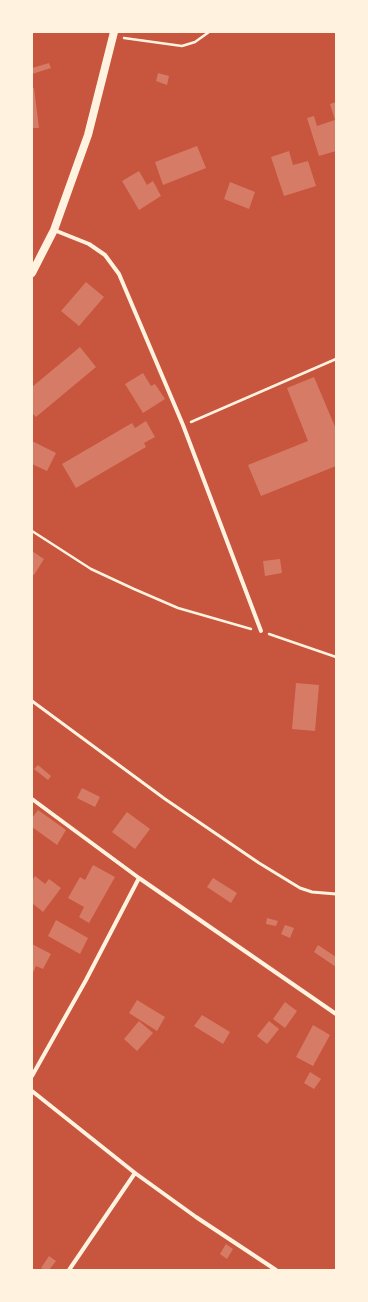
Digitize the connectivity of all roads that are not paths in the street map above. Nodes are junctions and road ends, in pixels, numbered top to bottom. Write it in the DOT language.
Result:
graph roads {
  1 [pos="114,34"];
  2 [pos="54,230"];
  3 [pos="32,273"];
  4 [pos="261,631"];
  5 [pos="32,701"];
  6 [pos="32,799"];
  7 [pos="139,878"];
  8 [pos="336,894"];
  9 [pos="336,1014"];
  10 [pos="32,1076"];
  11 [pos="32,1091"];
  12 [pos="135,1173"];
  13 [pos="69,1270"];
  14 [pos="276,1270"];
  1 -- 2 [label="main road"];
  2 -- 3 [label="main road"];
  2 -- 4 [label="street"];
  5 -- 8 [label="lane"];
  6 -- 7 [label="street"];
  7 -- 9 [label="street"];
  7 -- 10 [label="street"];
  11 -- 12 [label="street"];
  12 -- 13 [label="street"];
  12 -- 14 [label="street"];
}
